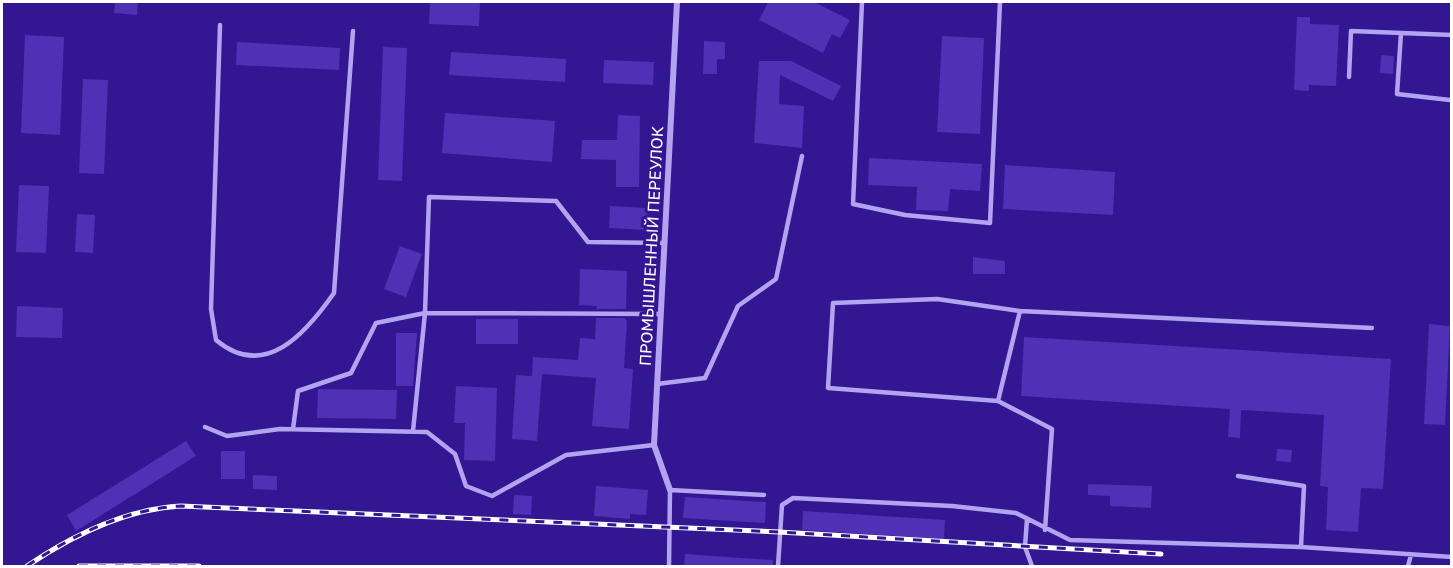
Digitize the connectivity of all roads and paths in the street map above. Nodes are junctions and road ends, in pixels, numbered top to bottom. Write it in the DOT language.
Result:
graph roads {
  1 [pos="677,2"];
  2 [pos="862,2"];
  3 [pos="1000,2"];
  4 [pos="220,25"];
  5 [pos="353,31"];
  6 [pos="1401,33"];
  7 [pos="1452,35"];
  8 [pos="1349,77"];
  9 [pos="1450,100"];
  10 [pos="802,156"];
  11 [pos="665,243"];
  12 [pos="1020,311"];
  13 [pos="425,313"];
  14 [pos="661,314"];
  15 [pos="1372,328"];
  16 [pos="657,384"];
  17 [pos="998,401"];
  18 [pos="205,427"];
  19 [pos="293,429"];
  20 [pos="413,431"];
  21 [pos="654,445"];
  22 [pos="1238,476"];
  23 [pos="670,490"];
  24 [pos="764,495"];
  25 [pos="1027,519"];
  26 [pos="1045,530"];
  27 [pos="1301,547"];
  28 [pos="1411,555"];
  29 [pos="1452,557"];
  30 [pos="669,567"];
  31 [pos="778,567"];
  32 [pos="1032,567"];
  33 [pos="1408,567"];
  1 -- 11 [label="street, ПРОМЫШЛЕННЫЙ ПЕРЕУЛОК"];
  2 -- 3 [label="lane"];
  4 -- 5 [label="lane"];
  6 -- 7 [label="lane"];
  6 -- 8 [label="lane"];
  6 -- 9 [label="lane"];
  10 -- 16 [label="lane"];
  11 -- 13 [label="lane"];
  11 -- 14 [label="street, ПРОМЫШЛЕННЫЙ ПЕРЕУЛОК"];
  12 -- 15 [label="lane"];
  12 -- 17 [label="lane"];
  12 -- 17 [label="lane"];
  13 -- 14 [label="lane"];
  13 -- 19 [label="lane"];
  13 -- 20 [label="lane"];
  14 -- 16 [label="street, ПРОМЫШЛЕННЫЙ ПЕРЕУЛОК"];
  16 -- 21 [label="street, ПРОМЫШЛЕННЫЙ ПЕРЕУЛОК"];
  17 -- 26 [label="lane"];
  18 -- 19 [label="lane"];
  19 -- 20 [label="lane"];
  20 -- 21 [label="lane"];
  21 -- 23 [label="street, ПРОМЫШЛЕННЫЙ ПЕРЕУЛОК"];
  22 -- 27 [label="lane"];
  23 -- 24 [label="lane"];
  23 -- 30 [label="lane"];
  25 -- 26 [label="lane"];
  25 -- 31 [label="lane"];
  25 -- 32 [label="lane"];
  26 -- 27 [label="lane"];
  27 -- 28 [label="lane"];
  28 -- 29 [label="lane"];
  28 -- 33 [label="lane"];
}
